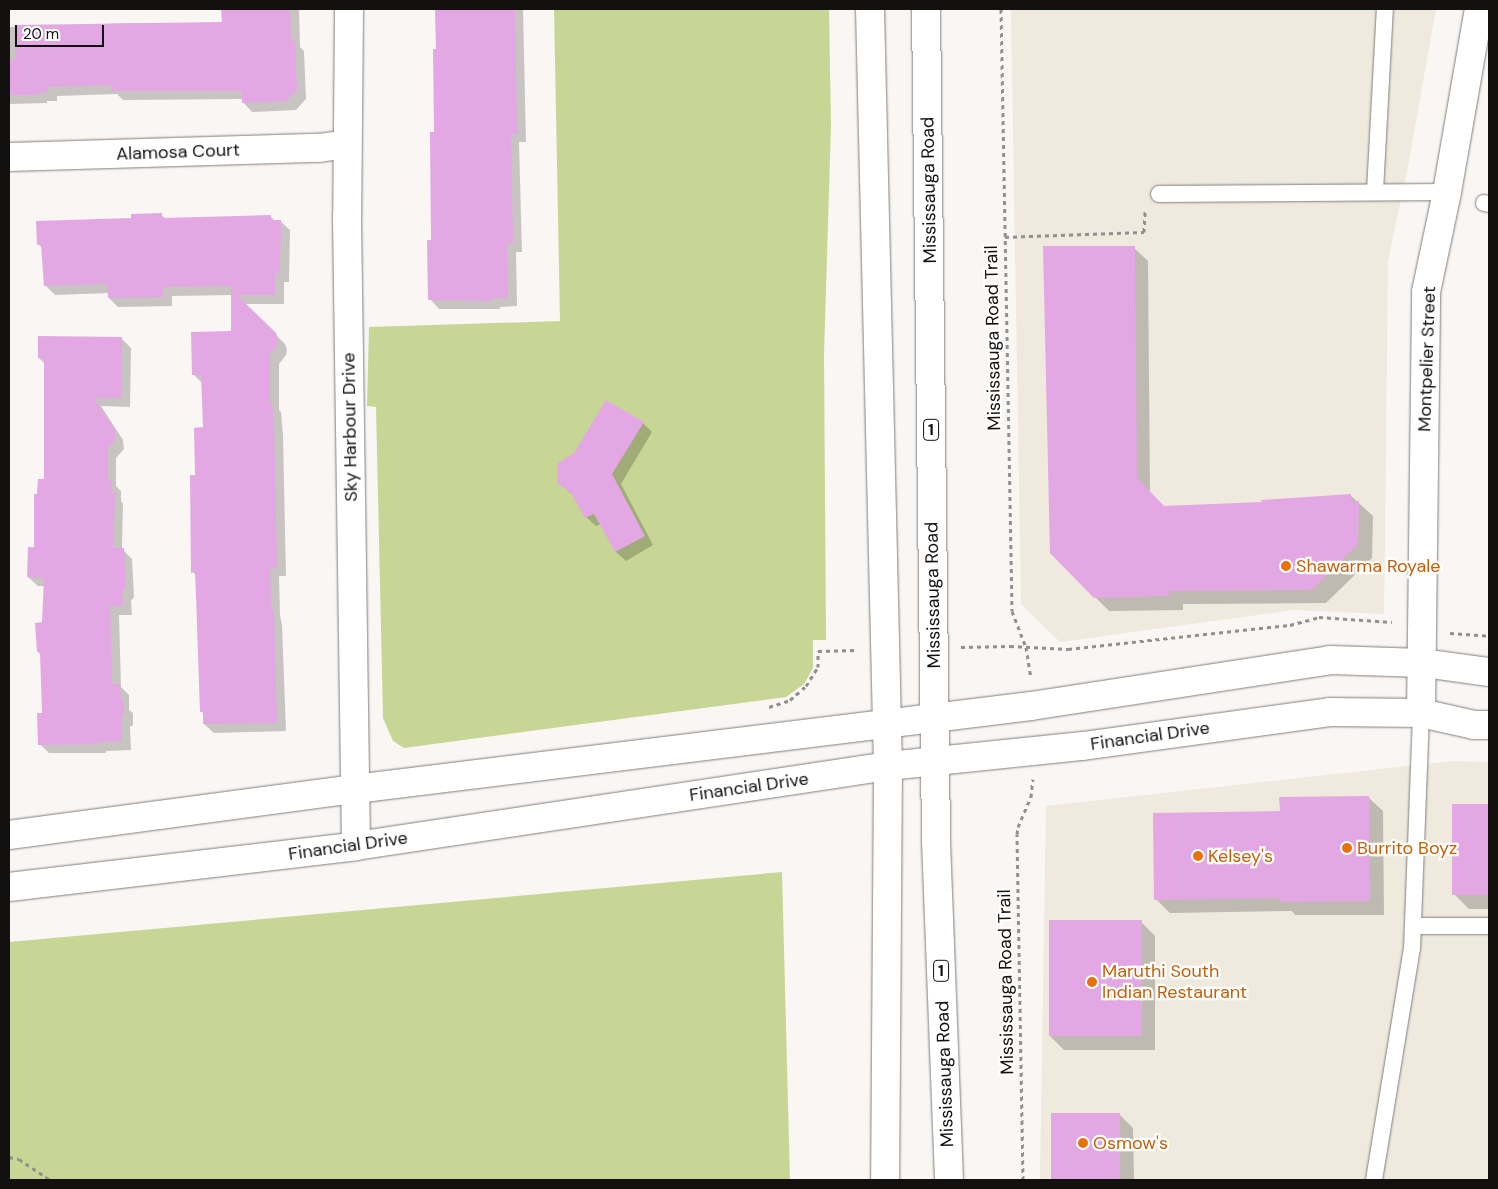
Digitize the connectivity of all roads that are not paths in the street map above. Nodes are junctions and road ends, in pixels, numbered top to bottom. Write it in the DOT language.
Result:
graph roads {
  1 [pos="349,9"];
  2 [pos="870,9"];
  3 [pos="926,9"];
  4 [pos="1385,9"];
  5 [pos="1479,9"];
  6 [pos="347,144"];
  7 [pos="9,157"];
  8 [pos="1375,191"];
  9 [pos="1447,192"];
  10 [pos="1159,194"];
  11 [pos="1423,663"];
  12 [pos="1489,672"];
  13 [pos="1421,713"];
  14 [pos="934,717"];
  15 [pos="886,723"];
  16 [pos="1489,725"];
  17 [pos="935,762"];
  18 [pos="888,766"];
  19 [pos="355,789"];
  20 [pos="9,835"];
  21 [pos="356,846"];
  22 [pos="9,887"];
  23 [pos="1413,926"];
  24 [pos="1489,926"];
  25 [pos="885,1180"];
  26 [pos="950,1180"];
  27 [pos="1374,1180"];
  1 -- 6 [label="street, Sky Harbour Drive"];
  2 -- 15 [label="street"];
  3 -- 14 [label="street, Mississauga Road / 1"];
  4 -- 8 [label="lane"];
  5 -- 9 [label="street, Montpelier Street"];
  6 -- 7 [label="street, Alamosa Court"];
  6 -- 19 [label="street, Sky Harbour Drive"];
  8 -- 9 [label="lane"];
  8 -- 10 [label="lane"];
  9 -- 11 [label="street, Montpelier Street"];
  11 -- 12 [label="street"];
  11 -- 13 [label="street, Montpelier Street"];
  11 -- 14 [label="street"];
  13 -- 16 [label="street, Financial Drive"];
  13 -- 17 [label="street, Financial Drive"];
  13 -- 23 [label="lane"];
  14 -- 15 [label="street"];
  14 -- 17 [label="street, Mississauga Road / 1"];
  15 -- 18 [label="street"];
  15 -- 19 [label="street"];
  17 -- 18 [label="street, Financial Drive"];
  17 -- 26 [label="street, Mississauga Road / 1"];
  18 -- 21 [label="street, Financial Drive"];
  18 -- 25 [label="street"];
  19 -- 20 [label="street"];
  19 -- 21 [label="street, Sky Harbour Drive"];
  21 -- 22 [label="street, Financial Drive"];
  23 -- 24 [label="lane"];
  23 -- 27 [label="lane"];
}
